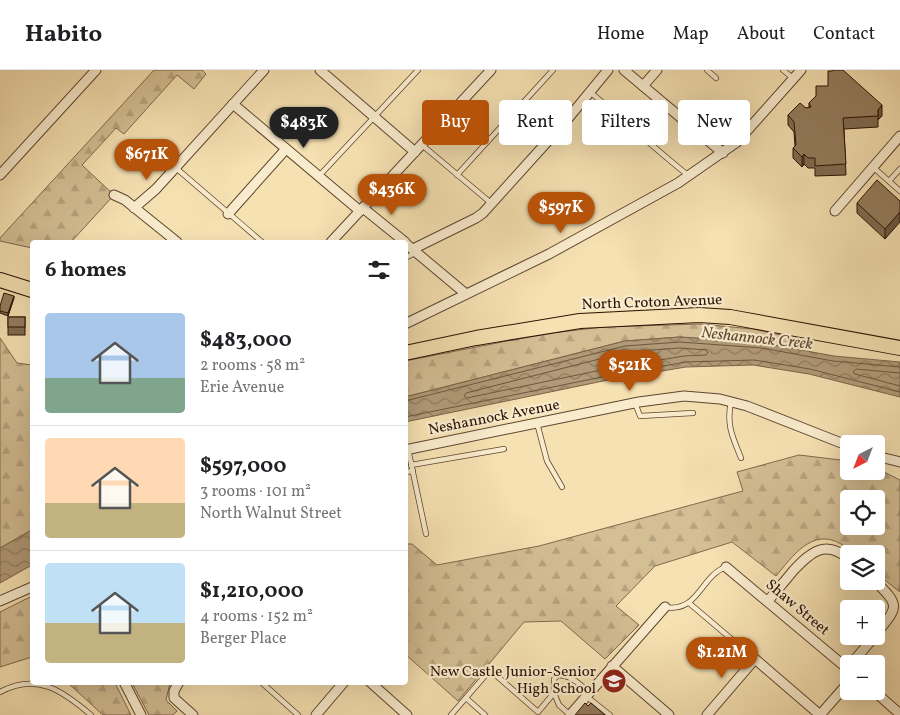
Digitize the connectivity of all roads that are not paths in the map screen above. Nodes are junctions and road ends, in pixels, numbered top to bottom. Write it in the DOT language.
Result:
graph roads {
  1 [pos="96,70"];
  2 [pos="264,70"];
  3 [pos="320,70"];
  4 [pos="418,70"];
  5 [pos="553,70"];
  6 [pos="608,70"];
  7 [pos="624,70"];
  8 [pos="657,70"];
  9 [pos="706,70"];
  10 [pos="783,70"];
  11 [pos="801,70"];
  12 [pos="484,72"];
  13 [pos="716,78"];
  14 [pos="794,79"];
  15 [pos="643,86"];
  16 [pos="590,92"];
  17 [pos="460,100"];
  18 [pos="232,104"];
  19 [pos="375,117"];
  20 [pos="900,136"];
  21 [pos="422,145"];
  22 [pos="286,149"];
  23 [pos="415,152"];
  24 [pos="723,153"];
  25 [pos="175,167"];
  26 [pos="873,167"];
  27 [pos="900,168"];
  28 [pos="457,174"];
  29 [pos="0,175"];
  30 [pos="319,176"];
  31 [pos="689,176"];
  32 [pos="889,181"];
  33 [pos="900,191"];
  34 [pos="114,194"];
  35 [pos="491,203"];
  36 [pos="134,208"];
  37 [pos="362,209"];
  38 [pos="834,211"];
  39 [pos="228,214"];
  40 [pos="174,240"];
  41 [pos="260,240"];
  42 [pos="333,240"];
  43 [pos="401,240"];
  44 [pos="408,245"];
  45 [pos="415,251"];
  46 [pos="408,256"];
  47 [pos="0,280"];
  48 [pos="30,289"];
  49 [pos="466,294"];
  50 [pos="408,323"];
  51 [pos="900,348"];
  52 [pos="408,352"];
  53 [pos="731,401"];
  54 [pos="636,403"];
  55 [pos="692,413"];
  56 [pos="537,423"];
  57 [pos="840,442"];
  58 [pos="408,449"];
  59 [pos="504,449"];
  60 [pos="408,455"];
  61 [pos="741,458"];
  62 [pos="885,458"];
  63 [pos="900,462"];
  64 [pos="411,465"];
  65 [pos="412,471"];
  66 [pos="408,472"];
  67 [pos="562,487"];
  68 [pos="426,534"];
  69 [pos="840,553"];
  70 [pos="726,567"];
  71 [pos="30,588"];
  72 [pos="885,590"];
  73 [pos="0,601"];
  74 [pos="768,601"];
  75 [pos="690,603"];
  76 [pos="665,607"];
  77 [pos="885,623"];
  78 [pos="867,645"];
  79 [pos="859,655"];
  80 [pos="755,659"];
  81 [pos="840,660"];
  82 [pos="612,666"];
  83 [pos="30,684"];
  84 [pos="44,685"];
  85 [pos="126,685"];
  86 [pos="177,685"];
  87 [pos="264,685"];
  88 [pos="341,685"];
  89 [pos="373,685"];
  90 [pos="0,692"];
  91 [pos="840,692"];
  92 [pos="554,693"];
  93 [pos="588,694"];
  94 [pos="466,698"];
  95 [pos="884,700"];
  96 [pos="900,714"];
  97 [pos="91,715"];
  98 [pos="142,715"];
  99 [pos="193,715"];
  100 [pos="298,715"];
  101 [pos="316,715"];
  102 [pos="407,715"];
  103 [pos="451,715"];
  104 [pos="485,715"];
  105 [pos="570,715"];
  106 [pos="610,715"];
  107 [pos="669,715"];
  108 [pos="707,715"];
  109 [pos="820,715"];
  1 -- 29 [label="street"];
  2 -- 18 [label="street"];
  3 -- 19 [label="street"];
  4 -- 19 [label="lane"];
  5 -- 28 [label="lane"];
  6 -- 16 [label="street"];
  7 -- 15 [label="street"];
  8 -- 15 [label="street"];
  9 -- 13 [label="lane"];
  10 -- 14 [label="lane"];
  11 -- 14 [label="street"];
  12 -- 17 [label="street"];
  14 -- 24 [label="street"];
  15 -- 24 [label="street"];
  16 -- 31 [label="lane"];
  16 -- 35 [label="street"];
  18 -- 22 [label="street"];
  18 -- 25 [label="street"];
  19 -- 23 [label="street"];
  19 -- 30 [label="lane"];
  20 -- 26 [label="street"];
  21 -- 23 [label="street"];
  21 -- 28 [label="lane"];
  22 -- 30 [label="street"];
  22 -- 39 [label="street"];
  23 -- 37 [label="street"];
  24 -- 31 [label="street"];
  25 -- 36 [label="street"];
  25 -- 39 [label="lane"];
  26 -- 32 [label="lane"];
  26 -- 38 [label="street"];
  27 -- 32 [label="lane"];
  28 -- 35 [label="lane"];
  30 -- 37 [label="street"];
  31 -- 49 [label="street"];
  32 -- 33 [label="lane"];
  34 -- 36 [label="street"];
  35 -- 45 [label="street"];
  36 -- 40 [label="street"];
  37 -- 42 [label="street"];
  37 -- 43 [label="street"];
  39 -- 41 [label="lane"];
  44 -- 45 [label="street"];
  45 -- 46 [label="lane"];
  45 -- 49 [label="street"];
  47 -- 48 [label="main road"];
  49 -- 50 [label="street"];
  51 -- 52 [label="main road, North Croton Avenue"];
  53 -- 54 [label="street, Neshannock Avenue"];
  53 -- 57 [label="street, Neshannock Avenue"];
  53 -- 61 [label="lane"];
  54 -- 55 [label="lane"];
  54 -- 56 [label="street, Neshannock Avenue"];
  56 -- 58 [label="street, Neshannock Avenue"];
  56 -- 67 [label="lane"];
  59 -- 64 [label="lane"];
  60 -- 64 [label="lane"];
  62 -- 63 [label="street"];
  64 -- 65 [label="lane"];
  65 -- 66 [label="lane"];
  65 -- 68 [label="lane"];
  69 -- 74 [label="street"];
  70 -- 74 [label="street, Shaw Street"];
  70 -- 75 [label="lane"];
  71 -- 73 [label="street"];
  72 -- 77 [label="street"];
  74 -- 81 [label="street, Shaw Street"];
  75 -- 76 [label="lane"];
  75 -- 80 [label="lane"];
  76 -- 82 [label="street"];
  78 -- 79 [label="street"];
  80 -- 108 [label="street"];
  80 -- 109 [label="street"];
  82 -- 93 [label="street"];
  82 -- 107 [label="street"];
  83 -- 90 [label="lane"];
  84 -- 97 [label="lane"];
  85 -- 98 [label="street"];
  86 -- 99 [label="street"];
  87 -- 100 [label="lane"];
  88 -- 101 [label="street"];
  89 -- 102 [label="street"];
  91 -- 109 [label="street"];
  92 -- 93 [label="lane"];
  92 -- 94 [label="lane"];
  92 -- 105 [label="lane"];
  93 -- 105 [label="street"];
  93 -- 106 [label="lane"];
  94 -- 103 [label="lane"];
  94 -- 104 [label="lane"];
  95 -- 96 [label="street"];
}
